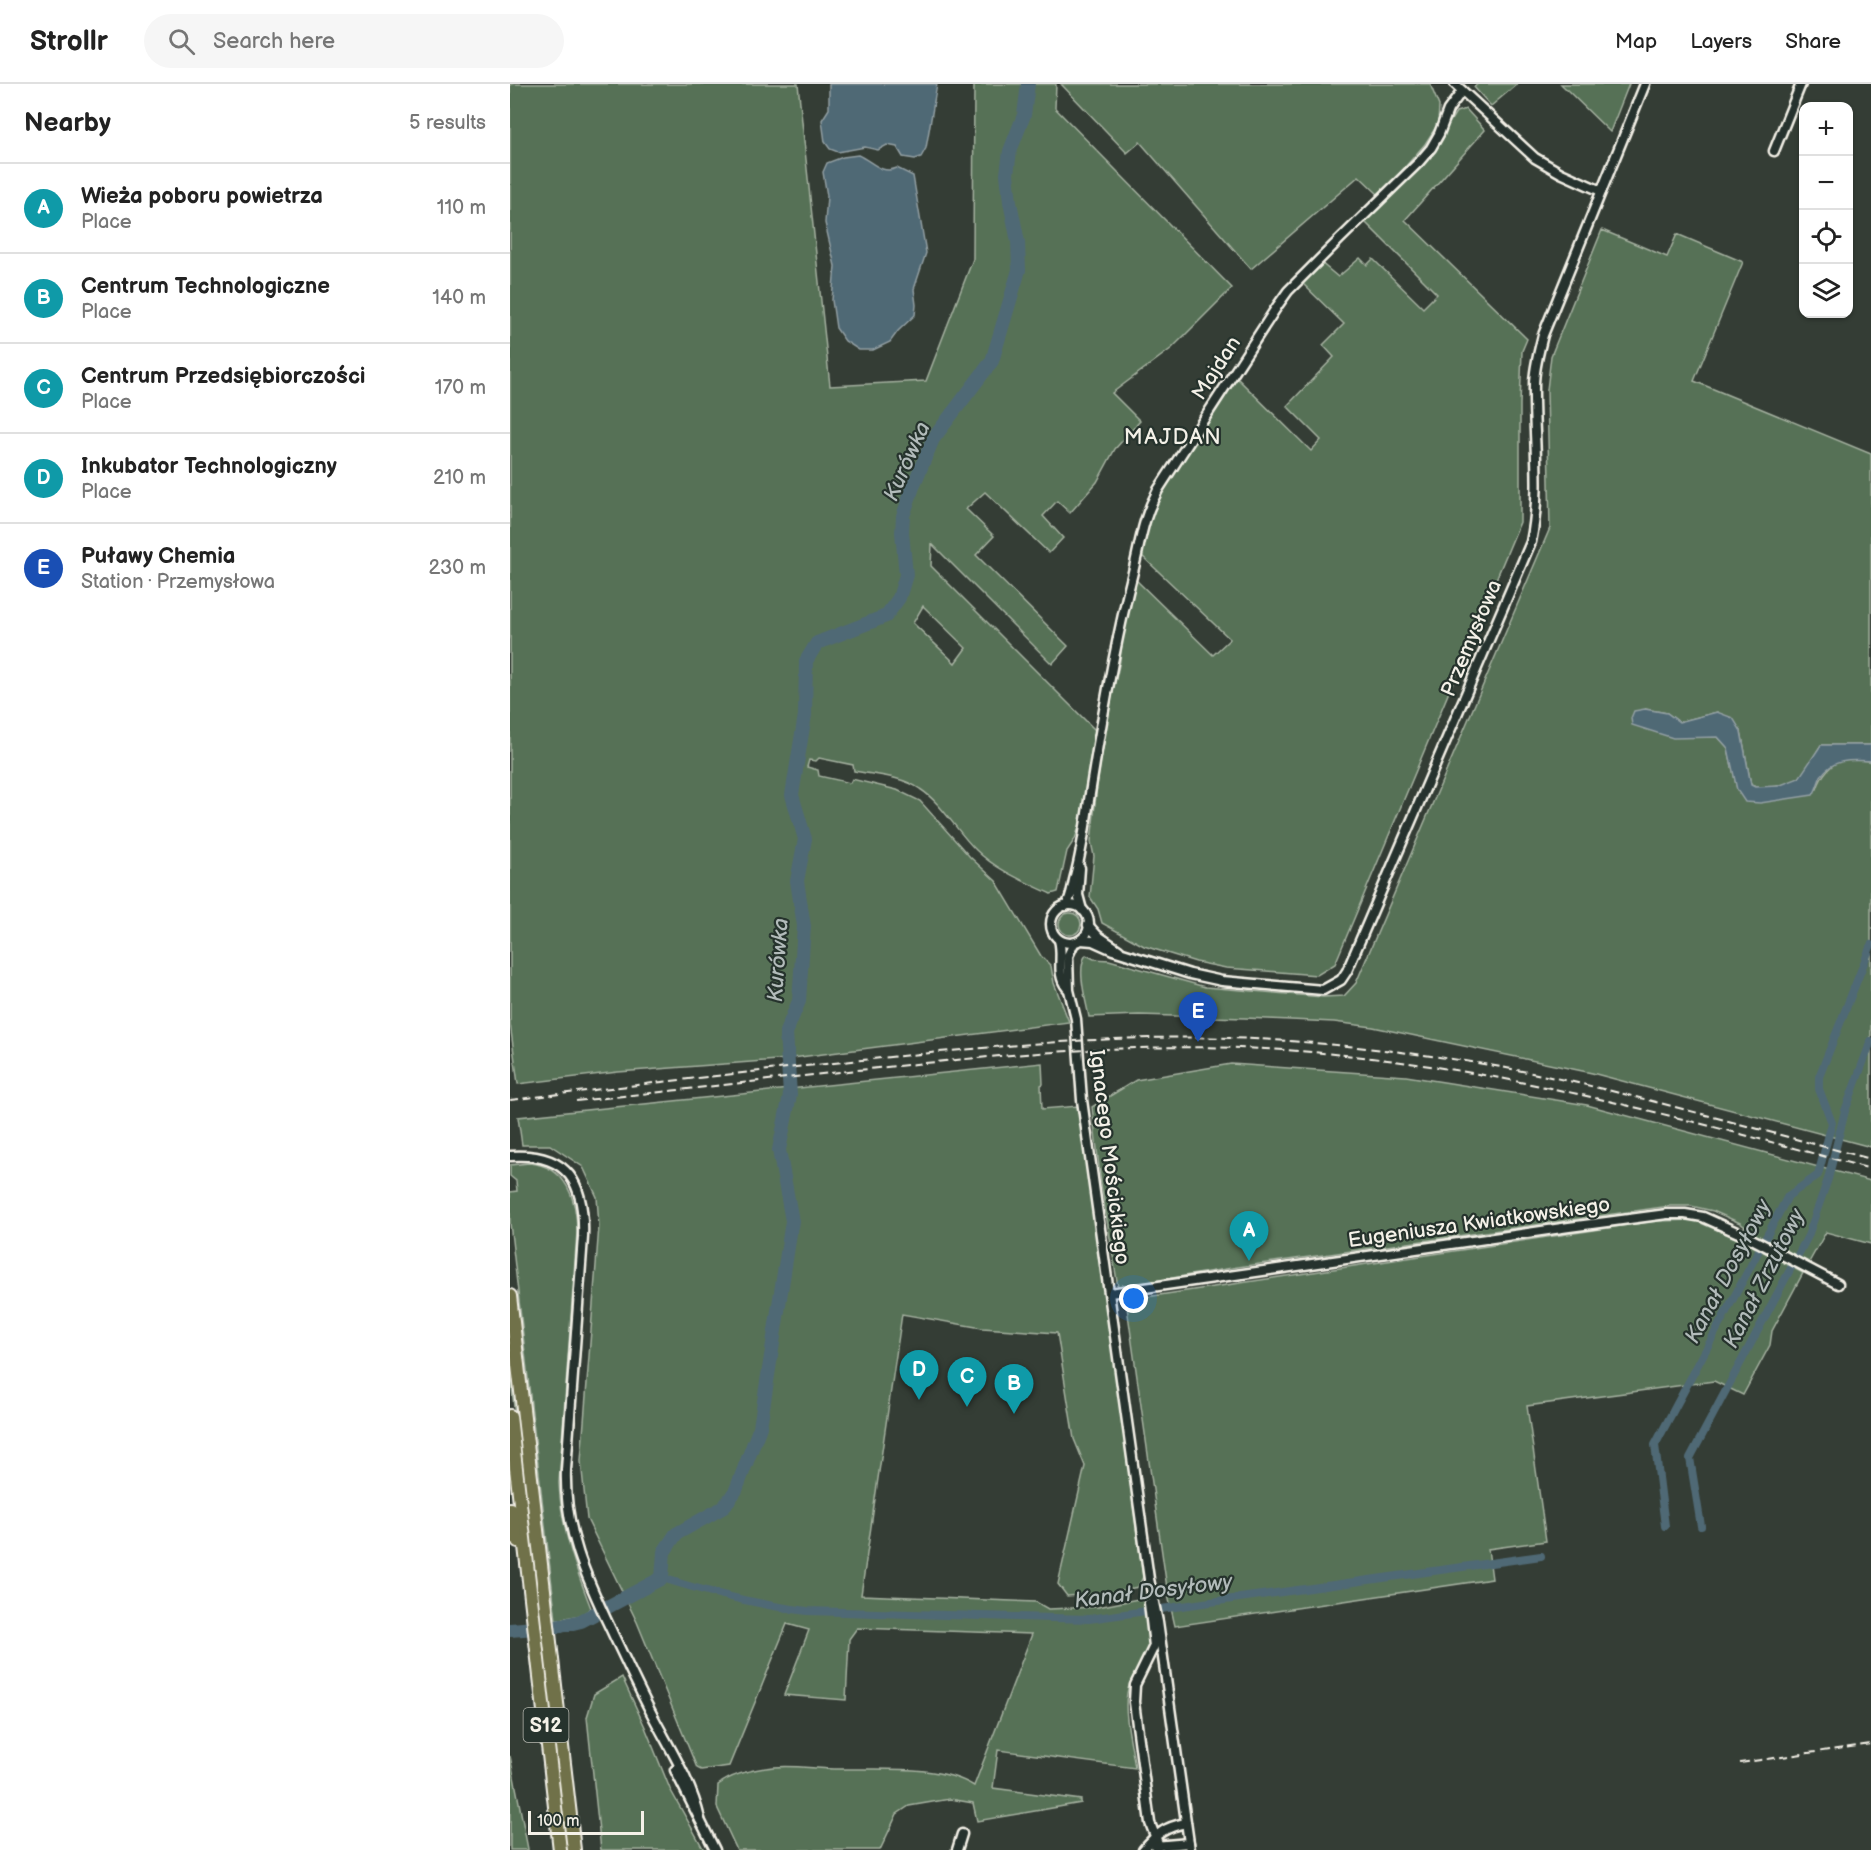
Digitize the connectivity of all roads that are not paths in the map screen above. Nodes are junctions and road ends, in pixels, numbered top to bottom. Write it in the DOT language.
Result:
graph roads {
  1 [pos="1455,84"];
  2 [pos="1646,84"];
  3 [pos="1801,84"];
  4 [pos="1462,91"];
  5 [pos="1774,151"];
  6 [pos="1602,191"];
  7 [pos="1080,862"];
  8 [pos="1066,906"];
  9 [pos="1082,910"];
  10 [pos="1089,925"];
  11 [pos="1059,940"];
  12 [pos="1077,941"];
  13 [pos="1122,952"];
  14 [pos="1069,990"];
  15 [pos="510,1156"];
  16 [pos="1838,1284"];
  17 [pos="1110,1293"];
  18 [pos="510,1296"];
  19 [pos="510,1416"];
  20 [pos="510,1509"];
  21 [pos="528,1570"];
  22 [pos="1155,1623"];
  23 [pos="1145,1666"];
  24 [pos="1164,1672"];
  25 [pos="1186,1823"];
  26 [pos="962,1833"];
  27 [pos="1154,1836"];
  28 [pos="1159,1846"];
  29 [pos="1190,1846"];
  30 [pos="1144,1848"];
  31 [pos="560,1850"];
  32 [pos="574,1850"];
  33 [pos="715,1850"];
  34 [pos="957,1850"];
  1 -- 4 [label="street"];
  2 -- 6 [label="street, Przemysłowa"];
  3 -- 5 [label="street"];
  4 -- 6 [label="street"];
  4 -- 7 [label="street, Majdan"];
  6 -- 13 [label="street, Przemysłowa"];
  7 -- 8 [label="street, Majdan"];
  7 -- 9 [label="street, Majdan"];
  8 -- 9 [label="street"];
  8 -- 11 [label="street"];
  9 -- 10 [label="street"];
  10 -- 12 [label="street"];
  10 -- 13 [label="street, Przemysłowa"];
  11 -- 12 [label="street"];
  11 -- 14 [label="street, Ignacego Mościckiego"];
  12 -- 13 [label="street, Przemysłowa"];
  12 -- 14 [label="street, Ignacego Mościckiego"];
  14 -- 17 [label="street, Ignacego Mościckiego"];
  15 -- 33 [label="street"];
  16 -- 17 [label="street, Eugeniusza Kwiatkowskiego"];
  17 -- 22 [label="street, Ignacego Mościckiego"];
  18 -- 32 [label="highway, S12"];
  19 -- 21 [label="highway, S12"];
  20 -- 21 [label="highway"];
  21 -- 31 [label="highway, S12"];
  22 -- 23 [label="street, Ignacego Mościckiego"];
  22 -- 24 [label="street, Ignacego Mościckiego"];
  23 -- 24 [label="street"];
  23 -- 27 [label="street, Ignacego Mościckiego"];
  24 -- 25 [label="street, Ignacego Mościckiego"];
  25 -- 27 [label="street"];
  25 -- 29 [label="street, Ignacego Mościckiego"];
  26 -- 34 [label="street"];
  27 -- 28 [label="street, Ignacego Mościckiego"];
  27 -- 30 [label="street"];
  28 -- 29 [label="street"];
  28 -- 30 [label="street"];
}
